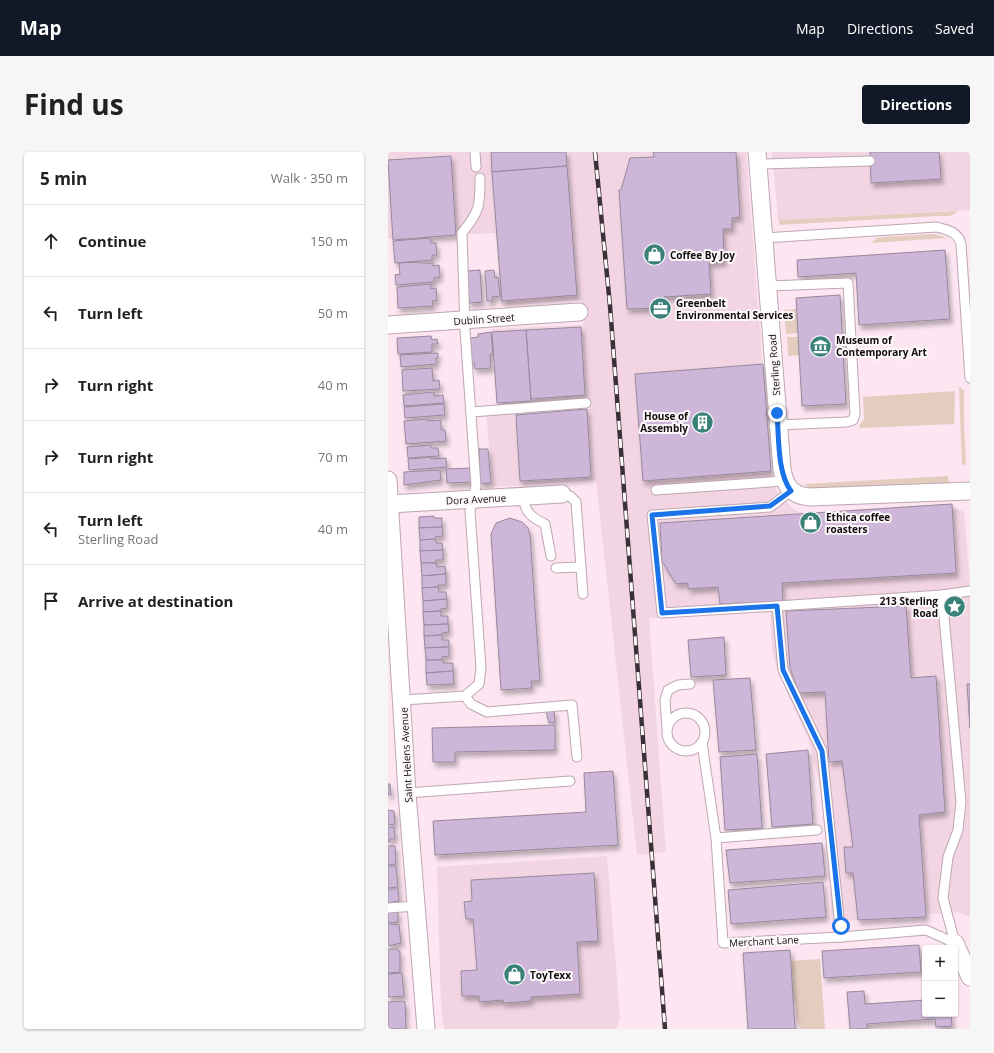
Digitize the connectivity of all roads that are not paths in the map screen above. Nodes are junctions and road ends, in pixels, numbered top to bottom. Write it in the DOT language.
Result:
graph roads {
  1 [pos="475,152"];
  2 [pos="758,158"];
  3 [pos="870,162"];
  4 [pos="476,167"];
  5 [pos="480,178"];
  6 [pos="764,238"];
  7 [pos="768,286"];
  8 [pos="579,312"];
  9 [pos="465,320"];
  10 [pos="388,325"];
  11 [pos="970,378"];
  12 [pos="586,403"];
  13 [pos="472,412"];
  14 [pos="778,425"];
  15 [pos="388,480"];
  16 [pos="788,486"];
  17 [pos="656,490"];
  18 [pos="970,492"];
  19 [pos="562,494"];
  20 [pos="523,496"];
  21 [pos="474,499"];
  22 [pos="390,504"];
  23 [pos="551,556"];
  24 [pos="581,566"];
  25 [pos="556,568"];
  26 [pos="970,591"];
  27 [pos="583,594"];
  28 [pos="942,595"];
  29 [pos="777,606"];
  30 [pos="690,684"];
  31 [pos="465,696"];
  32 [pos="403,700"];
  33 [pos="667,728"];
  34 [pos="702,743"];
  35 [pos="577,756"];
  36 [pos="570,781"];
  37 [pos="407,793"];
  38 [pos="817,830"];
  39 [pos="716,838"];
  40 [pos="417,906"];
  41 [pos="388,908"];
  42 [pos="841,937"];
  43 [pos="956,943"];
  44 [pos="970,977"];
  45 [pos="426,1029"];
  1 -- 4 [label="lane"];
  2 -- 3 [label="lane"];
  2 -- 6 [label="street, Sterling Road"];
  5 -- 9 [label="lane"];
  6 -- 7 [label="street, Sterling Road"];
  6 -- 11 [label="lane"];
  7 -- 14 [label="street, Sterling Road"];
  7 -- 14 [label="lane"];
  8 -- 9 [label="street, Dublin Street"];
  9 -- 10 [label="street, Dublin Street"];
  9 -- 13 [label="lane"];
  12 -- 13 [label="lane"];
  13 -- 21 [label="lane"];
  14 -- 16 [label="street, Sterling Road"];
  15 -- 22 [label="street, Saint Helens Avenue"];
  16 -- 17 [label="lane"];
  16 -- 18 [label="street"];
  16 -- 29 [label="lane"];
  19 -- 20 [label="street, Dora Avenue"];
  19 -- 24 [label="lane"];
  20 -- 21 [label="street, Dora Avenue"];
  20 -- 23 [label="lane"];
  21 -- 22 [label="street, Dora Avenue"];
  21 -- 31 [label="lane"];
  22 -- 32 [label="street, Saint Helens Avenue"];
  24 -- 25 [label="lane"];
  24 -- 27 [label="lane"];
  26 -- 28 [label="lane"];
  28 -- 29 [label="lane"];
  28 -- 43 [label="lane"];
  29 -- 42 [label="lane"];
  30 -- 33 [label="lane"];
  31 -- 32 [label="lane"];
  31 -- 35 [label="lane"];
  32 -- 37 [label="street, Saint Helens Avenue"];
  33 -- 34 [label="lane"];
  33 -- 34 [label="lane, Merchant Lane"];
  34 -- 39 [label="lane, Merchant Lane"];
  36 -- 37 [label="lane"];
  37 -- 40 [label="street, Saint Helens Avenue"];
  38 -- 39 [label="lane"];
  39 -- 42 [label="lane, Merchant Lane"];
  40 -- 41 [label="lane"];
  40 -- 45 [label="street, Saint Helens Avenue"];
  42 -- 43 [label="lane, Merchant Lane"];
  43 -- 44 [label="street"];
}
